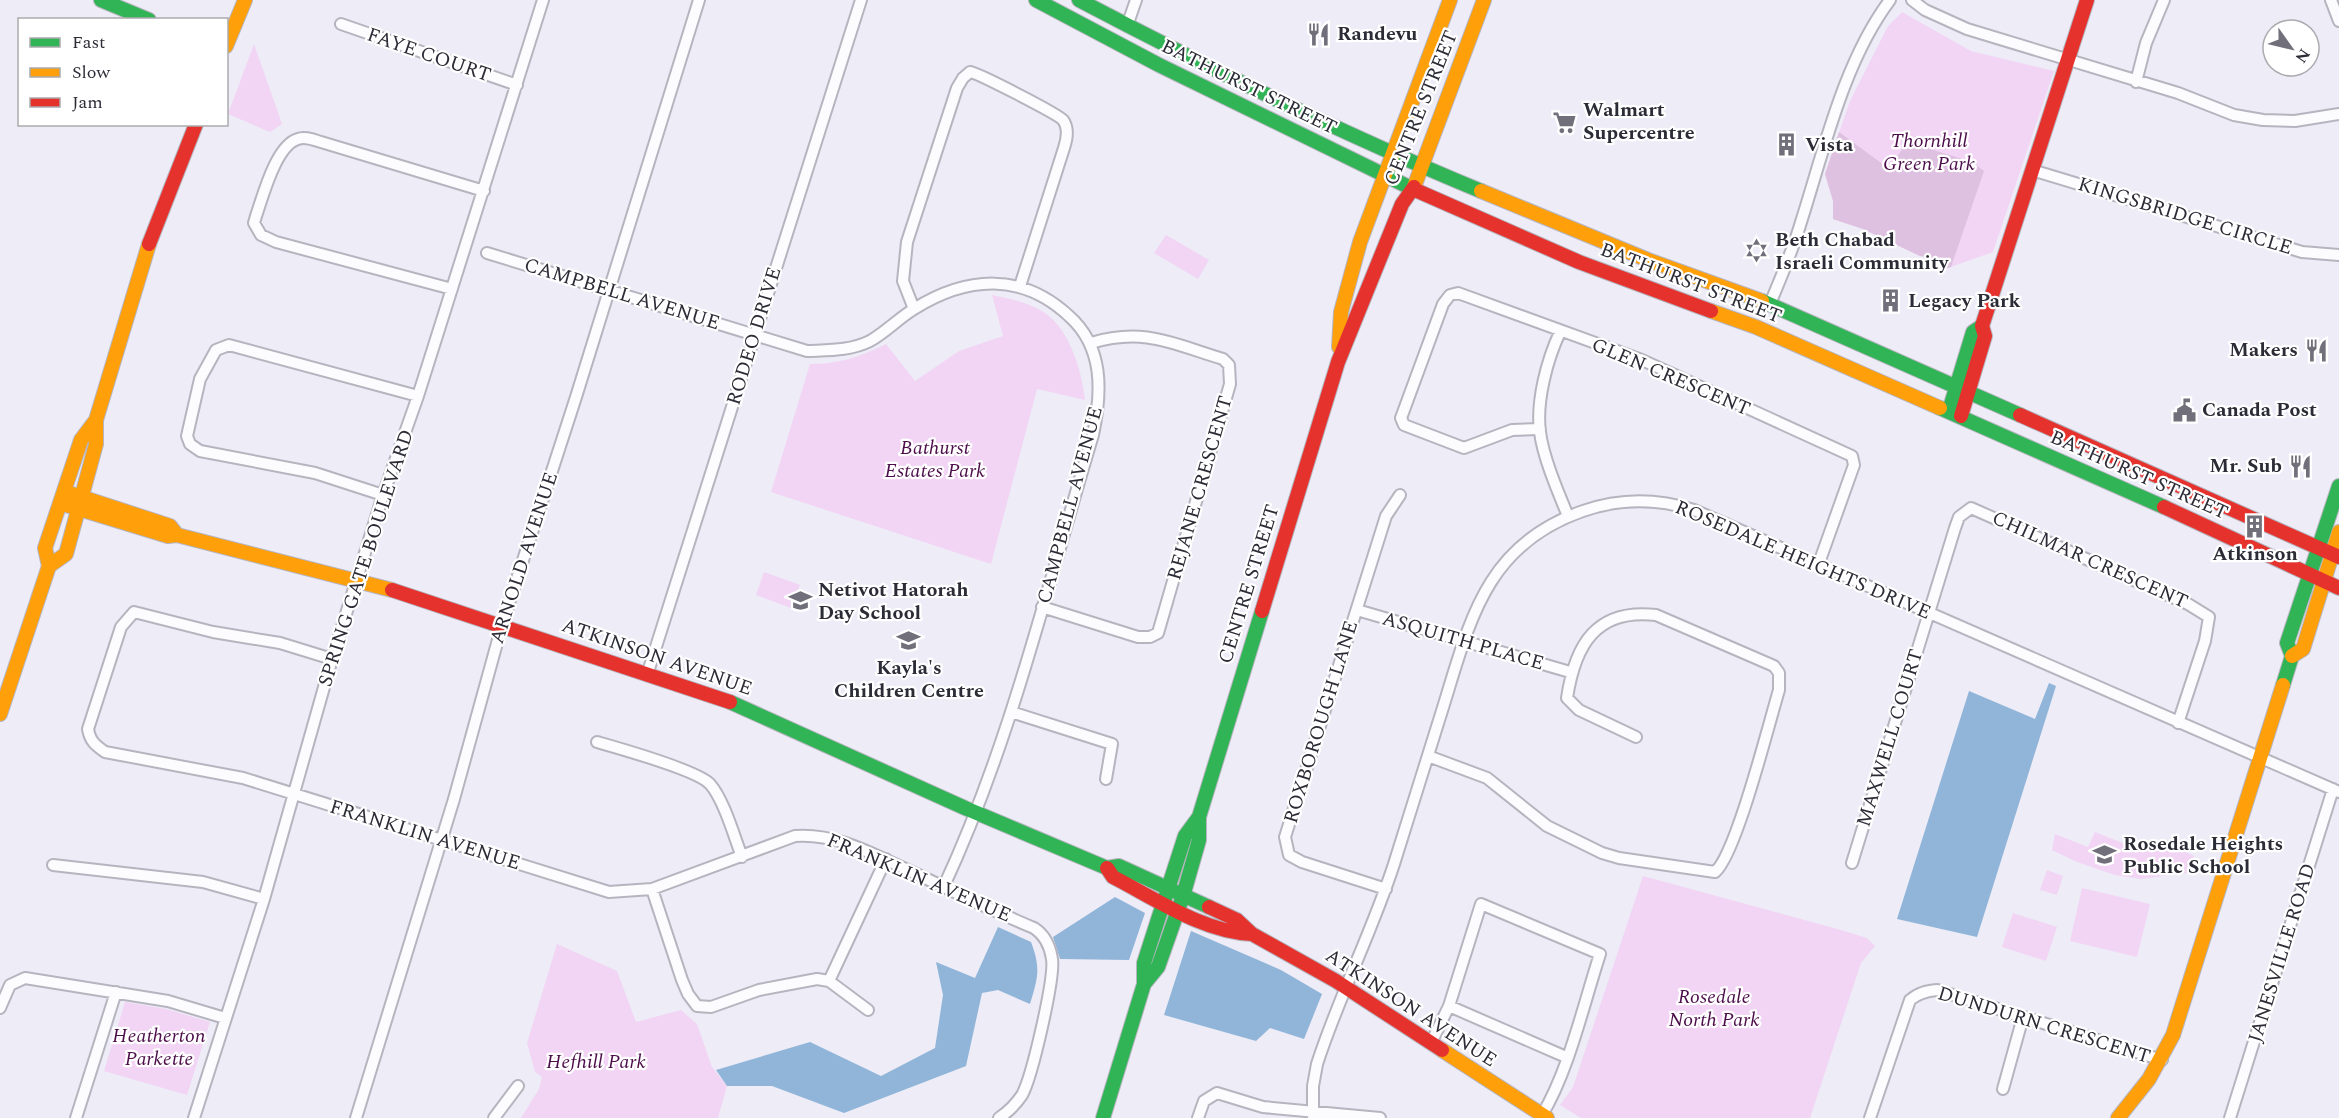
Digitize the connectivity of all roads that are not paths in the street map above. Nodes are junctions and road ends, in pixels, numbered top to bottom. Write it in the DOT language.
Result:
graph roads {
  1 [pos="101,0"];
  2 [pos="245,0"];
  3 [pos="543,0"];
  4 [pos="699,0"];
  5 [pos="861,0"];
  6 [pos="1036,0"];
  7 [pos="1078,0"];
  8 [pos="1136,0"];
  9 [pos="1450,0"];
  10 [pos="1484,0"];
  11 [pos="1890,0"];
  12 [pos="1912,0"];
  13 [pos="2087,0"];
  14 [pos="2163,0"];
  15 [pos="2331,0"];
  16 [pos="144,18"];
  17 [pos="2339,21"];
  18 [pos="341,24"];
  19 [pos="1127,26"];
  20 [pos="228,41"];
  21 [pos="2068,60"];
  22 [pos="2136,82"];
  23 [pos="517,85"];
  24 [pos="2339,114"];
  25 [pos="195,126"];
  26 [pos="1395,153"];
  27 [pos="1422,166"];
  28 [pos="2032,170"];
  29 [pos="1386,176"];
  30 [pos="1413,189"];
  31 [pos="484,191"];
  32 [pos="487,253"];
  33 [pos="2339,255"];
  34 [pos="1020,285"];
  35 [pos="452,290"];
  36 [pos="609,290"];
  37 [pos="1770,304"];
  38 [pos="914,309"];
  39 [pos="1560,332"];
  40 [pos="756,334"];
  41 [pos="1091,343"];
  42 [pos="1338,362"];
  43 [pos="1962,390"];
  44 [pos="418,396"];
  45 [pos="1955,413"];
  46 [pos="96,420"];
  47 [pos="1540,429"];
  48 [pos="2339,486"];
  49 [pos="383,495"];
  50 [pos="1400,495"];
  51 [pos="62,497"];
  52 [pos="80,504"];
  53 [pos="1568,516"];
  54 [pos="2339,532"];
  55 [pos="2317,547"];
  56 [pos="2335,555"];
  57 [pos="1819,563"];
  58 [pos="49,566"];
  59 [pos="2308,573"];
  60 [pos="357,579"];
  61 [pos="2323,580"];
  62 [pos="2339,588"];
  63 [pos="1042,608"];
  64 [pos="1357,610"];
  65 [pos="1928,612"];
  66 [pos="502,625"];
  67 [pos="1464,643"];
  68 [pos="2292,656"];
  69 [pos="333,659"];
  70 [pos="648,672"];
  71 [pos="1570,672"];
  72 [pos="1011,712"];
  73 [pos="0,714"];
  74 [pos="2178,723"];
  75 [pos="1636,737"];
  76 [pos="597,742"];
  77 [pos="1428,756"];
  78 [pos="2258,756"];
  79 [pos="1106,779"];
  80 [pos="2336,790"];
  81 [pos="293,796"];
  82 [pos="977,812"];
  83 [pos="1199,817"];
  84 [pos="441,840"];
  85 [pos="742,856"];
  86 [pos="886,859"];
  87 [pos="1852,863"];
  88 [pos="53,865"];
  89 [pos="1107,868"];
  90 [pos="944,886"];
  91 [pos="1168,888"];
  92 [pos="652,889"];
  93 [pos="1386,889"];
  94 [pos="1183,896"];
  95 [pos="264,899"];
  96 [pos="1163,904"];
  97 [pos="1178,911"];
  98 [pos="1252,934"];
  99 [pos="829,981"];
  100 [pos="1144,984"];
  101 [pos="1346,988"];
  102 [pos="116,992"];
  103 [pos="1449,1006"];
  104 [pos="0,1008"];
  105 [pos="867,1010"];
  106 [pos="2023,1017"];
  107 [pos="225,1018"];
  108 [pos="1431,1043"];
  109 [pos="1566,1057"];
  110 [pos="2162,1060"];
  111 [pos="518,1086"];
  112 [pos="2003,1089"];
  113 [pos="1313,1115"];
  114 [pos="1545,1117"];
  115 [pos="76,1118"];
  116 [pos="194,1118"];
  117 [pos="356,1118"];
  118 [pos="494,1118"];
  119 [pos="999,1118"];
  120 [pos="1102,1118"];
  121 [pos="1198,1118"];
  122 [pos="1380,1118"];
  123 [pos="1870,1118"];
  124 [pos="2118,1118"];
  125 [pos="2230,1118"];
  1 -- 16 [label="main road"];
  2 -- 20 [label="main road"];
  3 -- 23 [label="street, SPRING GATE BOULEVARD"];
  4 -- 36 [label="street, ARNOLD AVENUE"];
  5 -- 40 [label="street, RODEO DRIVE"];
  6 -- 29 [label="main road, BATHURST STREET"];
  7 -- 19 [label="main road, BATHURST STREET"];
  8 -- 19 [label="street"];
  9 -- 26 [label="main road, CENTRE STREET"];
  10 -- 27 [label="main road, CENTRE STREET"];
  11 -- 37 [label="street"];
  12 -- 21 [label="street"];
  13 -- 21 [label="main road"];
  14 -- 22 [label="street"];
  15 -- 17 [label="street"];
  18 -- 23 [label="street, FAYE COURT"];
  19 -- 26 [label="main road, BATHURST STREET"];
  21 -- 22 [label="street"];
  21 -- 28 [label="main road"];
  22 -- 24 [label="street"];
  23 -- 31 [label="street, SPRING GATE BOULEVARD"];
  25 -- 46 [label="main road"];
  26 -- 27 [label="main road, BATHURST STREET"];
  26 -- 29 [label="main road, CENTRE STREET"];
  27 -- 30 [label="main road, CENTRE STREET"];
  27 -- 37 [label="main road, BATHURST STREET"];
  28 -- 33 [label="street, KINGSBRIDGE CIRCLE"];
  28 -- 43 [label="main road"];
  29 -- 30 [label="main road, BATHURST STREET"];
  29 -- 42 [label="main road, CENTRE STREET"];
  30 -- 42 [label="main road, CENTRE STREET"];
  30 -- 45 [label="main road, BATHURST STREET"];
  31 -- 35 [label="street, SPRING GATE BOULEVARD"];
  31 -- 35 [label="street"];
  32 -- 36 [label="street, CAMPBELL AVENUE"];
  34 -- 38 [label="street, CAMPBELL AVENUE"];
  34 -- 38 [label="street"];
  34 -- 41 [label="street, CAMPBELL AVENUE"];
  35 -- 44 [label="street, SPRING GATE BOULEVARD"];
  36 -- 40 [label="street, CAMPBELL AVENUE"];
  36 -- 66 [label="street, ARNOLD AVENUE"];
  37 -- 43 [label="main road, BATHURST STREET"];
  38 -- 40 [label="street, CAMPBELL AVENUE"];
  39 -- 47 [label="street"];
  39 -- 47 [label="street"];
  39 -- 57 [label="street, GLEN CRESCENT"];
  40 -- 70 [label="street, RODEO DRIVE"];
  41 -- 63 [label="street, CAMPBELL AVENUE"];
  41 -- 63 [label="street, REJANE CRESCENT"];
  42 -- 83 [label="main road, CENTRE STREET"];
  43 -- 45 [label="main road"];
  43 -- 55 [label="main road, BATHURST STREET"];
  44 -- 49 [label="street, SPRING GATE BOULEVARD"];
  44 -- 49 [label="street"];
  45 -- 59 [label="main road, BATHURST STREET"];
  46 -- 51 [label="main road"];
  46 -- 52 [label="main road"];
  47 -- 53 [label="street"];
  48 -- 55 [label="main road"];
  49 -- 60 [label="street, SPRING GATE BOULEVARD"];
  50 -- 64 [label="street, ROXBOROUGH LANE"];
  51 -- 52 [label="main road, ATKINSON AVENUE"];
  51 -- 58 [label="main road"];
  52 -- 58 [label="main road"];
  52 -- 60 [label="main road, ATKINSON AVENUE"];
  53 -- 57 [label="street, ROSEDALE HEIGHTS DRIVE"];
  53 -- 67 [label="street, ROSEDALE HEIGHTS DRIVE"];
  54 -- 56 [label="main road"];
  55 -- 56 [label="main road, BATHURST STREET"];
  55 -- 59 [label="main road"];
  56 -- 61 [label="main road"];
  57 -- 65 [label="street, ROSEDALE HEIGHTS DRIVE"];
  58 -- 73 [label="main road"];
  59 -- 61 [label="main road, BATHURST STREET"];
  59 -- 68 [label="main road"];
  60 -- 66 [label="main road, ATKINSON AVENUE"];
  60 -- 69 [label="street, SPRING GATE BOULEVARD"];
  61 -- 62 [label="main road, BATHURST STREET"];
  61 -- 68 [label="main road"];
  63 -- 72 [label="street, CAMPBELL AVENUE"];
  64 -- 67 [label="street, ASQUITH PLACE"];
  64 -- 93 [label="street, ROXBOROUGH LANE"];
  65 -- 74 [label="street, ROSEDALE HEIGHTS DRIVE"];
  65 -- 74 [label="street, CHILMAR CRESCENT"];
  65 -- 87 [label="street, MAXWELL COURT"];
  66 -- 70 [label="main road, ATKINSON AVENUE"];
  66 -- 84 [label="street, ARNOLD AVENUE"];
  67 -- 71 [label="street, ASQUITH PLACE"];
  67 -- 77 [label="street, ROSEDALE HEIGHTS DRIVE"];
  68 -- 78 [label="main road"];
  69 -- 81 [label="street, SPRING GATE BOULEVARD"];
  69 -- 81 [label="street, FRANKLIN AVENUE"];
  70 -- 82 [label="main road, ATKINSON AVENUE"];
  71 -- 75 [label="street"];
  71 -- 77 [label="street"];
  72 -- 79 [label="street"];
  72 -- 82 [label="street, CAMPBELL AVENUE"];
  74 -- 78 [label="street, ROSEDALE HEIGHTS DRIVE"];
  76 -- 85 [label="street"];
  77 -- 93 [label="street, ROSEDALE HEIGHTS DRIVE"];
  78 -- 80 [label="street, ROSEDALE HEIGHTS DRIVE"];
  78 -- 110 [label="main road"];
  80 -- 125 [label="street, JANESVILLE ROAD"];
  81 -- 84 [label="street, FRANKLIN AVENUE"];
  81 -- 95 [label="street, SPRING GATE BOULEVARD"];
  82 -- 89 [label="main road, ATKINSON AVENUE"];
  82 -- 90 [label="street, CAMPBELL AVENUE"];
  83 -- 91 [label="main road, CENTRE STREET"];
  83 -- 94 [label="main road, CENTRE STREET"];
  84 -- 92 [label="street, FRANKLIN AVENUE"];
  84 -- 117 [label="street, ARNOLD AVENUE"];
  85 -- 86 [label="street, FRANKLIN AVENUE"];
  85 -- 92 [label="street, FRANKLIN AVENUE"];
  86 -- 90 [label="street, FRANKLIN AVENUE"];
  86 -- 99 [label="street"];
  88 -- 95 [label="street"];
  89 -- 91 [label="main road, ATKINSON AVENUE"];
  89 -- 96 [label="main road, ATKINSON AVENUE"];
  90 -- 119 [label="street, FRANKLIN AVENUE"];
  91 -- 94 [label="main road, ATKINSON AVENUE"];
  91 -- 96 [label="main road, CENTRE STREET"];
  92 -- 99 [label="street"];
  93 -- 101 [label="street, ROSEDALE HEIGHTS DRIVE"];
  94 -- 97 [label="main road, CENTRE STREET"];
  94 -- 98 [label="main road, ATKINSON AVENUE"];
  95 -- 107 [label="street, SPRING GATE BOULEVARD"];
  96 -- 97 [label="main road, ATKINSON AVENUE"];
  96 -- 100 [label="main road, CENTRE STREET"];
  97 -- 98 [label="main road, ATKINSON AVENUE"];
  97 -- 100 [label="main road, CENTRE STREET"];
  98 -- 101 [label="main road, ATKINSON AVENUE"];
  99 -- 105 [label="street"];
  100 -- 120 [label="main road, CENTRE STREET"];
  101 -- 108 [label="main road, ATKINSON AVENUE"];
  101 -- 113 [label="street, ROSEDALE HEIGHTS DRIVE"];
  102 -- 104 [label="street"];
  102 -- 107 [label="street"];
  102 -- 115 [label="street"];
  103 -- 108 [label="street"];
  103 -- 109 [label="street"];
  103 -- 109 [label="street"];
  106 -- 110 [label="street, DUNDURN CRESCENT"];
  106 -- 112 [label="street"];
  106 -- 123 [label="street, DUNDURN CRESCENT"];
  107 -- 116 [label="street, SPRING GATE BOULEVARD"];
  108 -- 114 [label="main road, ATKINSON AVENUE"];
  109 -- 114 [label="street"];
  110 -- 124 [label="main road"];
  111 -- 118 [label="street"];
  113 -- 121 [label="street"];
  113 -- 122 [label="street"];
}
